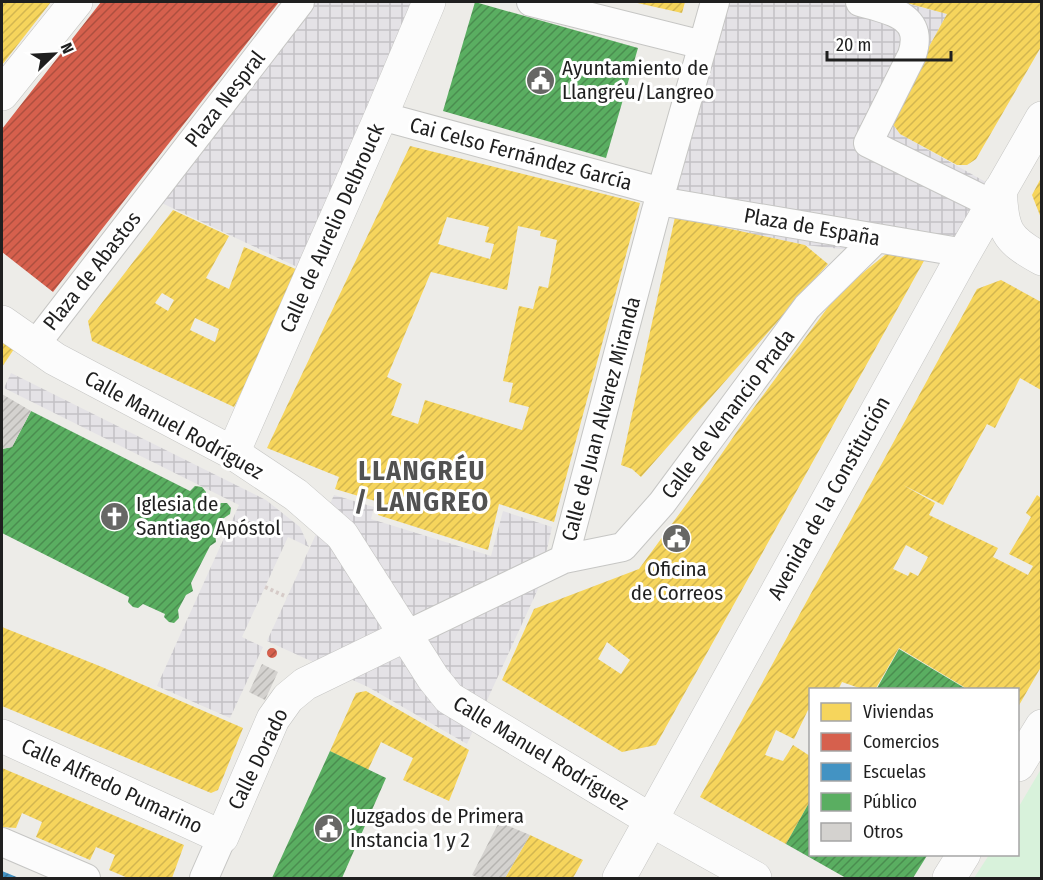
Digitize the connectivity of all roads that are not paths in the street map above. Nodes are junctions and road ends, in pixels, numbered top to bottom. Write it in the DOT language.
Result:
graph roads {
  1 [pos="76,2"];
  2 [pos="300,2"];
  3 [pos="429,2"];
  4 [pos="531,2"];
  5 [pos="716,2"];
  6 [pos="860,2"];
  7 [pos="703,45"];
  8 [pos="2,94"];
  9 [pos="381,116"];
  10 [pos="1041,118"];
  11 [pos="149,197"];
  12 [pos="996,197"];
  13 [pos="659,202"];
  14 [pos="876,238"];
  15 [pos="1029,252"];
  16 [pos="963,256"];
  17 [pos="2,322"];
  18 [pos="35,345"];
  19 [pos="233,453"];
  20 [pos="564,559"];
  21 [pos="406,635"];
  22 [pos="1041,726"];
  23 [pos="2,736"];
  24 [pos="1019,762"];
  25 [pos="651,820"];
  26 [pos="222,837"];
  27 [pos="2,842"];
  28 [pos="962,856"];
  29 [pos="86,879"];
  30 [pos="204,879"];
  31 [pos="619,879"];
  32 [pos="755,879"];
  33 [pos="949,879"];
  1 -- 8 [label="street"];
  2 -- 11 [label="street, Plaza Nespral"];
  3 -- 9 [label="street, Calle de Aurelio Delbrouck"];
  4 -- 7 [label="street"];
  5 -- 7 [label="street"];
  6 -- 12 [label="street"];
  7 -- 13 [label="street"];
  9 -- 13 [label="street, Cai Celso Fernández García"];
  9 -- 19 [label="street, Calle de Aurelio Delbrouck"];
  10 -- 12 [label="street, Avenida de la Constitución"];
  11 -- 18 [label="street, Plaza de Abastos"];
  12 -- 15 [label="street"];
  12 -- 16 [label="street, Avenida de la Constitución"];
  13 -- 14 [label="street, Plaza de España"];
  13 -- 20 [label="street, Calle de Juan Alvarez Miranda"];
  14 -- 16 [label="street, Plaza de España"];
  14 -- 20 [label="street, Calle de Venancio Prada"];
  15 -- 16 [label="street"];
  16 -- 25 [label="street, Avenida de la Constitución"];
  17 -- 18 [label="street, Calle Manuel Rodríguez"];
  18 -- 19 [label="street, Calle Manuel Rodríguez"];
  19 -- 21 [label="street, Calle Manuel Rodríguez"];
  20 -- 21 [label="street, Calle de Juan Alvarez Miranda"];
  21 -- 25 [label="street, Calle Manuel Rodríguez"];
  21 -- 26 [label="street, Calle Dorado"];
  22 -- 24 [label="street"];
  23 -- 26 [label="street, Calle Alfredo Pumarino"];
  25 -- 31 [label="street, Avenida de la Constitución"];
  25 -- 32 [label="street, Calle Manuel Rodríguez"];
  26 -- 30 [label="street, Calle Dorado"];
  27 -- 29 [label="street"];
  28 -- 33 [label="street"];
}
